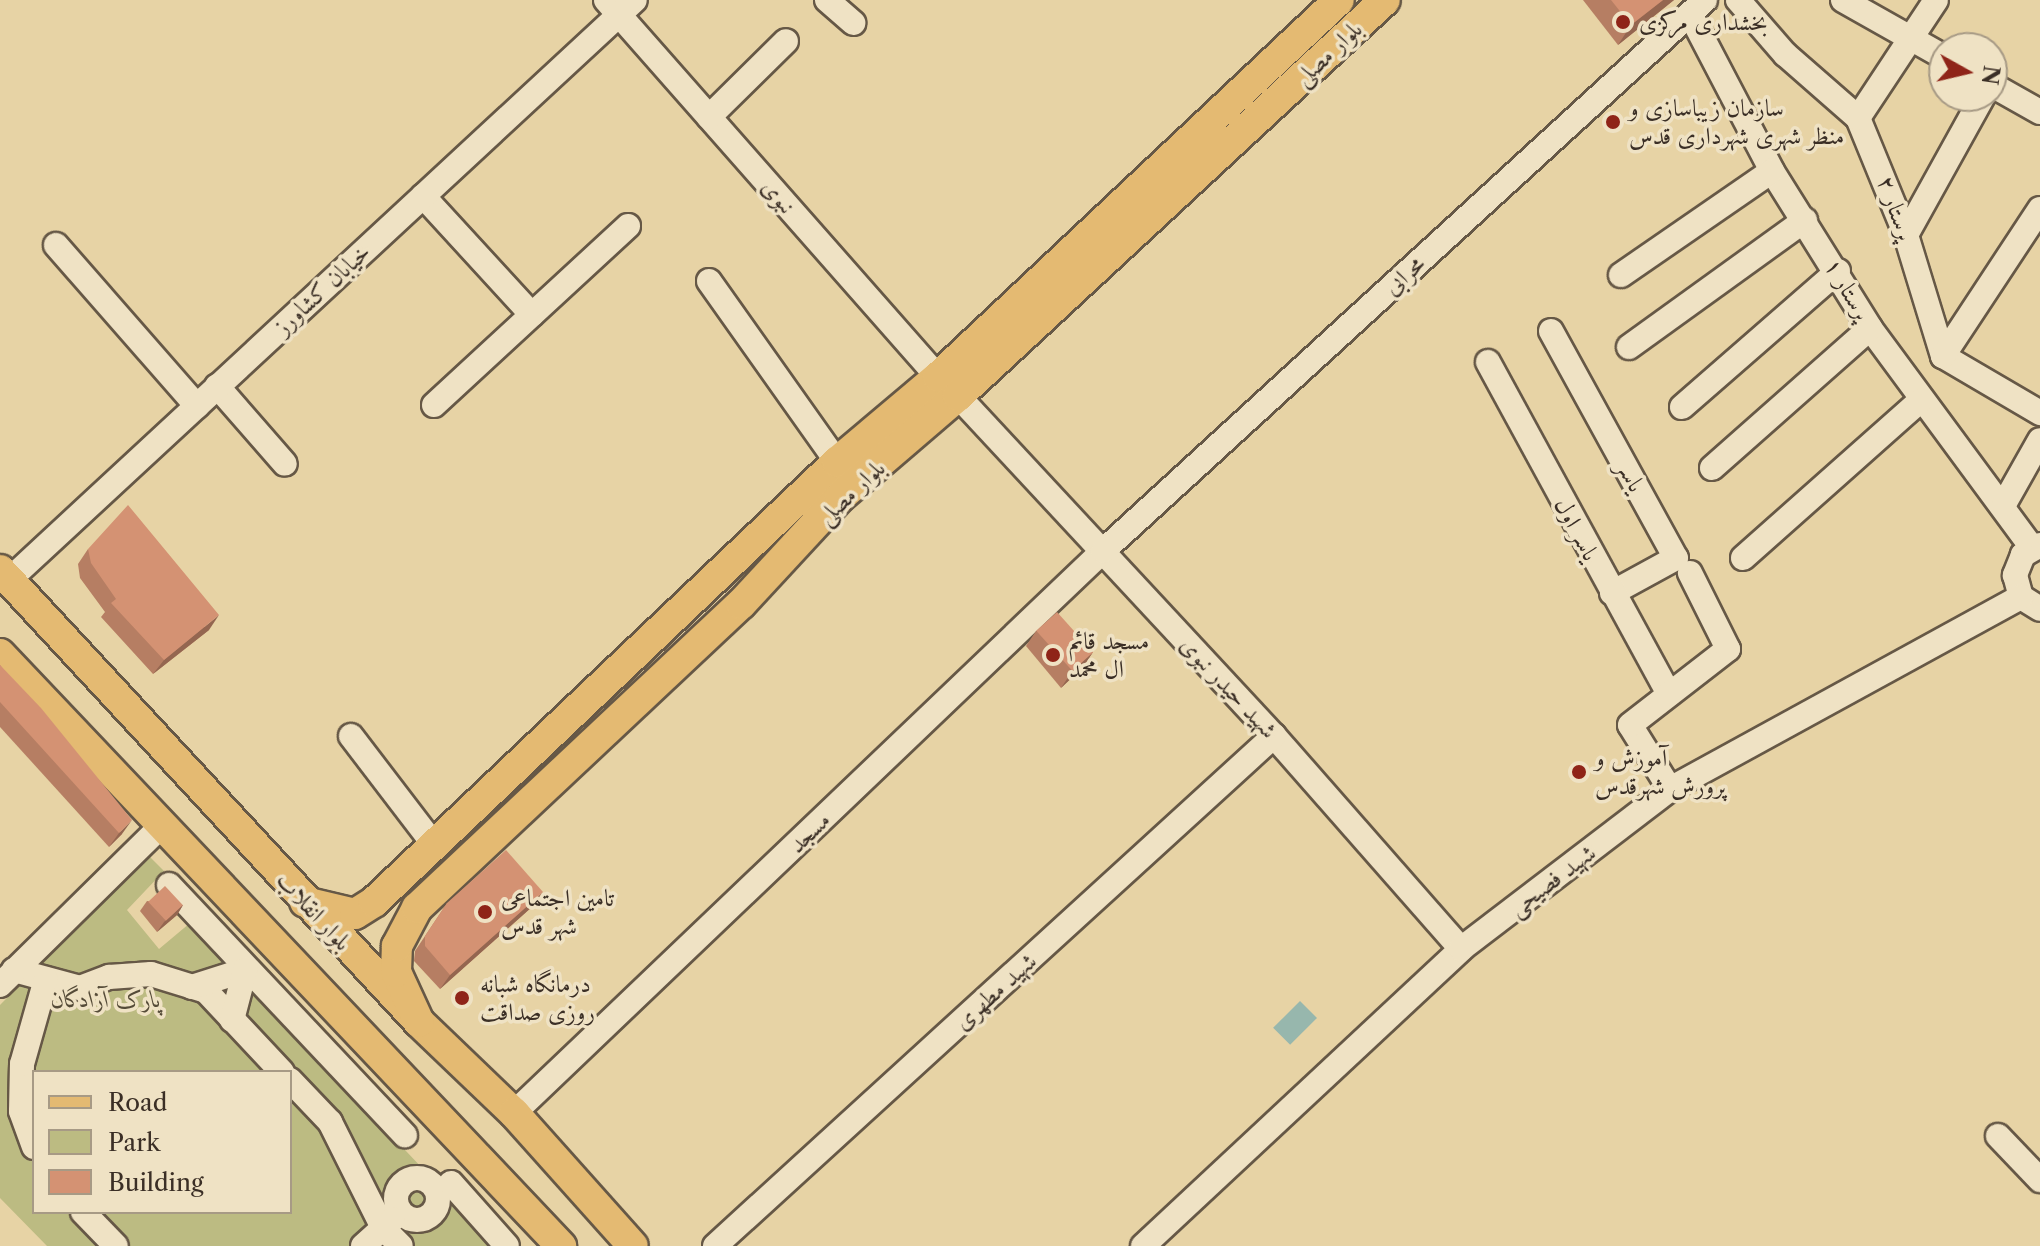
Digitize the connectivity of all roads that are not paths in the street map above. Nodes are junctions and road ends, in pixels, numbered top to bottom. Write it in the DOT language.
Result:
graph roads {
  1 [pos="827,0"];
  2 [pos="1339,0"];
  3 [pos="1385,0"];
  4 [pos="1738,0"];
  5 [pos="1843,0"];
  6 [pos="1936,0"];
  7 [pos="620,5"];
  8 [pos="1697,7"];
  9 [pos="853,23"];
  10 [pos="1908,37"];
  11 [pos="786,41"];
  12 [pos="1928,48"];
  13 [pos="2008,94"];
  14 [pos="1974,112"];
  15 [pos="2040,112"];
  16 [pos="709,117"];
  17 [pos="1858,118"];
  18 [pos="1772,171"];
  19 [pos="423,196"];
  20 [pos="2040,209"];
  21 [pos="1805,220"];
  22 [pos="628,226"];
  23 [pos="1906,235"];
  24 [pos="56,245"];
  25 [pos="1838,271"];
  26 [pos="1621,275"];
  27 [pos="709,281"];
  28 [pos="532,315"];
  29 [pos="1870,328"];
  30 [pos="1551,331"];
  31 [pos="1629,347"];
  32 [pos="1943,356"];
  33 [pos="1488,362"];
  34 [pos="217,386"];
  35 [pos="948,386"];
  36 [pos="1920,401"];
  37 [pos="434,405"];
  38 [pos="197,406"];
  39 [pos="1682,407"];
  40 [pos="2040,413"];
  41 [pos="2040,440"];
  42 [pos="837,462"];
  43 [pos="285,464"];
  44 [pos="1712,468"];
  45 [pos="2004,504"];
  46 [pos="2036,546"];
  47 [pos="1103,551"];
  48 [pos="1743,558"];
  49 [pos="1690,573"];
  50 [pos="4,575"];
  51 [pos="1612,593"];
  52 [pos="2030,603"];
  53 [pos="0,654"];
  54 [pos="1669,694"];
  55 [pos="351,736"];
  56 [pos="1274,736"];
  57 [pos="1670,789"];
  58 [pos="159,828"];
  59 [pos="432,842"];
  60 [pos="169,885"];
  61 [pos="305,902"];
  62 [pos="1461,949"];
  63 [pos="245,970"];
  64 [pos="7,978"];
  65 [pos="46,979"];
  66 [pos="192,987"];
  67 [pos="232,1020"];
  68 [pos="419,1022"];
  69 [pos="280,1070"];
  70 [pos="292,1082"];
  71 [pos="514,1113"];
  72 [pos="405,1135"];
  73 [pos="1998,1136"];
  74 [pos="32,1141"];
  75 [pos="431,1160"];
  76 [pos="2040,1180"];
  77 [pos="444,1188"];
  78 [pos="85,1214"];
  79 [pos="392,1220"];
  80 [pos="116,1246"];
  81 [pos="363,1246"];
  82 [pos="401,1246"];
  83 [pos="507,1246"];
  84 [pos="561,1246"];
  85 [pos="633,1246"];
  86 [pos="715,1246"];
  87 [pos="1143,1246"];
  1 -- 9 [label="street"];
  2 -- 35 [label="main road, بلوار مصلی"];
  3 -- 35 [label="main road, بلوار مصلی"];
  4 -- 17 [label="street"];
  5 -- 10 [label="street"];
  6 -- 10 [label="street"];
  7 -- 16 [label="street, نبوی"];
  7 -- 19 [label="street, خیابان کشاورز"];
  8 -- 18 [label="street, پرستار ۱"];
  8 -- 47 [label="street, محرابی"];
  10 -- 12 [label="street"];
  10 -- 17 [label="street"];
  11 -- 16 [label="street"];
  13 -- 15 [label="street"];
  14 -- 23 [label="street"];
  16 -- 35 [label="street, نبوی"];
  17 -- 23 [label="street, پرستار ۲"];
  18 -- 21 [label="street, پرستار ۱"];
  18 -- 26 [label="street"];
  19 -- 28 [label="street"];
  19 -- 34 [label="street, خیابان کشاورز"];
  20 -- 32 [label="street"];
  21 -- 25 [label="street, پرستار ۱"];
  21 -- 31 [label="street"];
  22 -- 28 [label="street"];
  23 -- 32 [label="street, پرستار ۲"];
  24 -- 38 [label="street"];
  25 -- 29 [label="street, پرستار ۱"];
  25 -- 39 [label="street"];
  27 -- 42 [label="street"];
  28 -- 37 [label="street"];
  29 -- 36 [label="street, پرستار ۱"];
  29 -- 44 [label="street"];
  30 -- 51 [label="street, یاسر"];
  32 -- 40 [label="street"];
  33 -- 51 [label="street, یاسر اول"];
  34 -- 38 [label="street, خیابان کشاورز"];
  34 -- 43 [label="street"];
  35 -- 42 [label="main road, بلوار مصلی"];
  35 -- 47 [label="street, شهید حیدر نبوی"];
  35 -- 68 [label="main road, بلوار مصلی"];
  36 -- 45 [label="street, پرستار ۱"];
  36 -- 48 [label="street"];
  38 -- 50 [label="street, خیابان کشاورز"];
  41 -- 45 [label="street"];
  42 -- 59 [label="main road, بلوار مصلی"];
  45 -- 46 [label="street, پرستار ۱"];
  46 -- 52 [label="street"];
  47 -- 56 [label="street, شهید حیدر نبوی"];
  47 -- 71 [label="street, مسجد"];
  49 -- 54 [label="street"];
  50 -- 61 [label="main road, بلوار انقلاب"];
  51 -- 54 [label="street, یاسر اول"];
  52 -- 57 [label="street, شهید فصیحی"];
  53 -- 58 [label="main road"];
  54 -- 57 [label="street"];
  55 -- 59 [label="street"];
  56 -- 62 [label="street, شهید حیدر نبوی"];
  56 -- 86 [label="street, شهید مطهری"];
  57 -- 62 [label="street, شهید فصیحی"];
  58 -- 64 [label="street"];
  58 -- 84 [label="main road"];
  59 -- 61 [label="main road, بلوار مصلی"];
  60 -- 63 [label="street"];
  61 -- 68 [label="main road, بلوار انقلاب"];
  62 -- 87 [label="street, شهید فصیحی"];
  63 -- 66 [label="street"];
  63 -- 67 [label="street"];
  63 -- 72 [label="street"];
  64 -- 65 [label="street"];
  65 -- 66 [label="street"];
  65 -- 74 [label="street"];
  66 -- 67 [label="street"];
  67 -- 69 [label="street"];
  68 -- 71 [label="main road, بلوار انقلاب"];
  70 -- 79 [label="street"];
  71 -- 85 [label="main road, بلوار انقلاب"];
  73 -- 76 [label="street"];
  75 -- 77 [label="street"];
  77 -- 79 [label="street"];
  77 -- 83 [label="street"];
  78 -- 80 [label="street"];
  79 -- 81 [label="street"];
  79 -- 82 [label="street"];
}
